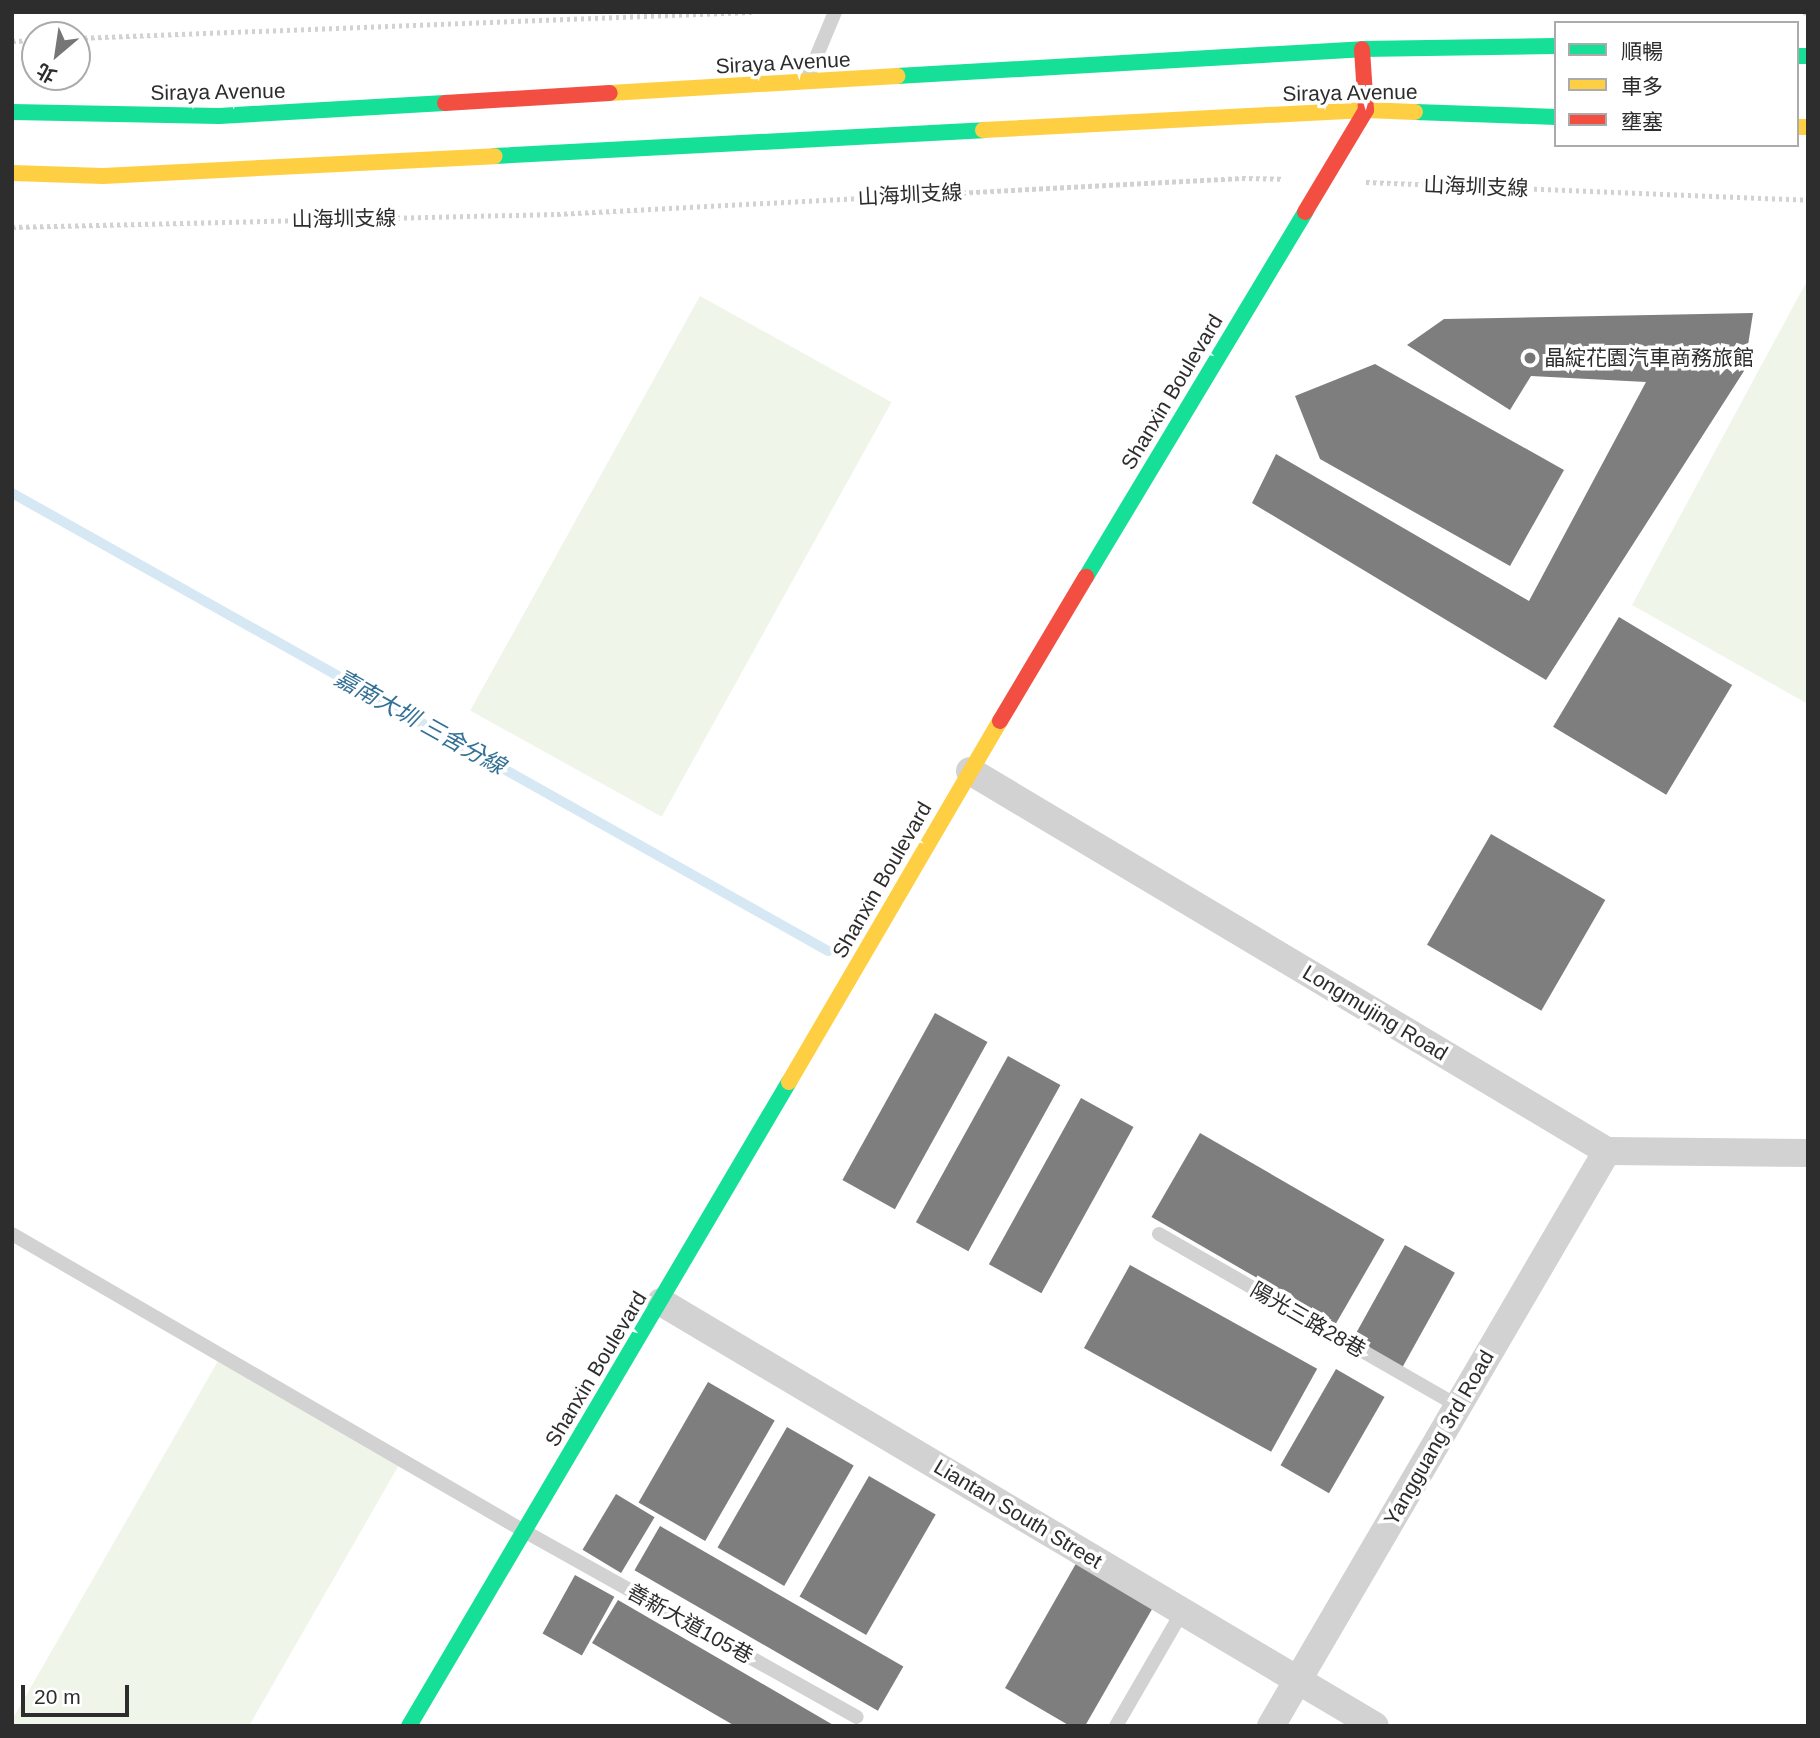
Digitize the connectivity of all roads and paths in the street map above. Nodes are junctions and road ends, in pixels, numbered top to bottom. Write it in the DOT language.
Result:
graph roads {
  1 [pos="751,12"];
  2 [pos="835,12"];
  3 [pos="1802,12"];
  4 [pos="1808,13"];
  5 [pos="91,37"];
  6 [pos="1554,46"];
  7 [pos="1362,49"];
  8 [pos="806,83"];
  9 [pos="1366,110"];
  10 [pos="12,112"];
  11 [pos="1554,117"];
  12 [pos="12,173"];
  13 [pos="1323,181"];
  14 [pos="1808,200"];
  15 [pos="12,227"];
  16 [pos="970,771"];
  17 [pos="1607,1151"];
  18 [pos="1808,1153"];
  19 [pos="12,1234"];
  20 [pos="1159,1234"];
  21 [pos="661,1302"];
  22 [pos="1458,1406"];
  23 [pos="524,1531"];
  24 [pos="1182,1612"];
  25 [pos="1297,1679"];
  26 [pos="857,1717"];
  27 [pos="409,1726"];
  28 [pos="1116,1726"];
  29 [pos="1271,1726"];
  30 [pos="1375,1726"];
  1 -- 5 [label="path"];
  2 -- 8 [label="lane"];
  3 -- 4 [label="path"];
  6 -- 7 [label="street, Siraya Avenue"];
  7 -- 8 [label="street, Siraya Avenue"];
  7 -- 9 [label="street"];
  8 -- 10 [label="street, Siraya Avenue"];
  9 -- 11 [label="street, Siraya Avenue"];
  9 -- 12 [label="street, Siraya Avenue"];
  9 -- 13 [label="street, Shanxin Boulevard"];
  13 -- 14 [label="path, 山海圳支線"];
  13 -- 15 [label="path, 山海圳支線"];
  13 -- 16 [label="street, Shanxin Boulevard"];
  16 -- 17 [label="street, Longmujing Road"];
  16 -- 21 [label="street, Shanxin Boulevard"];
  17 -- 18 [label="street"];
  17 -- 22 [label="street, Yangguang 3rd Road"];
  19 -- 23 [label="lane, 善新大道105巷"];
  20 -- 22 [label="lane, 陽光三路28巷"];
  21 -- 23 [label="street, Shanxin Boulevard"];
  21 -- 24 [label="street, Liantan South Street"];
  22 -- 25 [label="street, Yangguang 3rd Road"];
  23 -- 26 [label="lane, 善新大道105巷"];
  23 -- 27 [label="street, Shanxin Boulevard"];
  24 -- 25 [label="street, Liantan South Street"];
  24 -- 28 [label="lane"];
  25 -- 29 [label="street, Yangguang 3rd Road"];
  25 -- 30 [label="street, Liantan South Street"];
}
